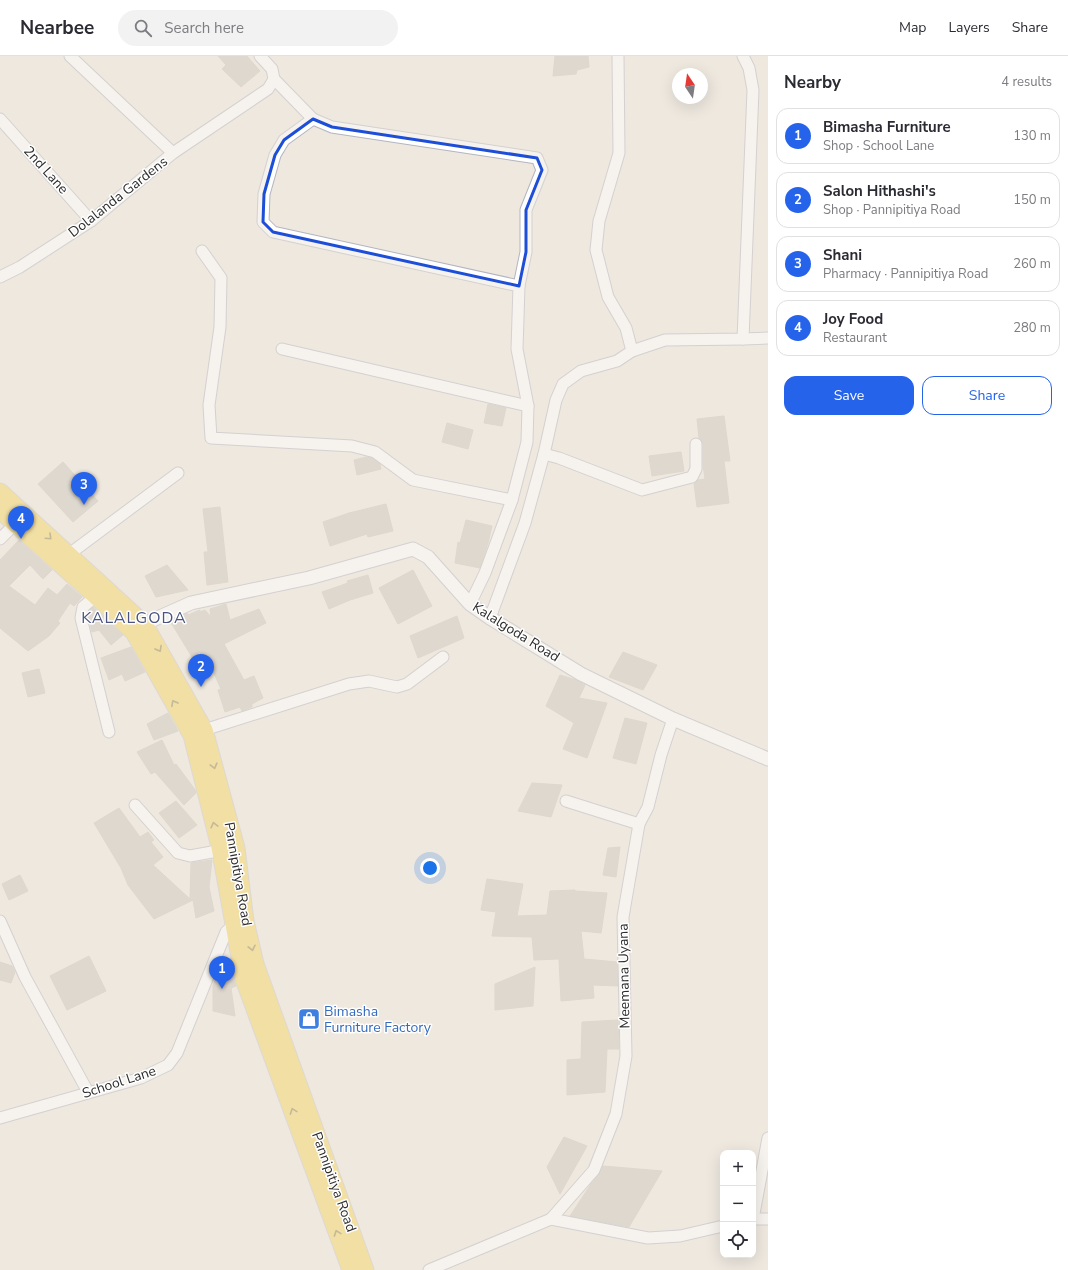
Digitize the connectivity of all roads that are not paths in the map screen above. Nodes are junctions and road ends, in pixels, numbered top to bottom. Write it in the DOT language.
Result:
graph roads {
  1 [pos="70,56"];
  2 [pos="260,56"];
  3 [pos="618,56"];
  4 [pos="742,56"];
  5 [pos="274,79"];
  6 [pos="313,119"];
  7 [pos="1,122"];
  8 [pos="173,153"];
  9 [pos="91,222"];
  10 [pos="202,251"];
  11 [pos="0,276"];
  12 [pos="519,286"];
  13 [pos="768,338"];
  14 [pos="743,340"];
  15 [pos="282,349"];
  16 [pos="632,351"];
  17 [pos="528,406"];
  18 [pos="696,444"];
  19 [pos="544,454"];
  20 [pos="178,473"];
  21 [pos="0,492"];
  22 [pos="512,500"];
  23 [pos="0,510"];
  24 [pos="20,519"];
  25 [pos="0,539"];
  26 [pos="68,555"];
  27 [pos="96,596"];
  28 [pos="470,604"];
  29 [pos="490,618"];
  30 [pos="139,628"];
  31 [pos="443,657"];
  32 [pos="673,719"];
  33 [pos="204,730"];
  34 [pos="108,732"];
  35 [pos="768,759"];
  36 [pos="566,801"];
  37 [pos="135,805"];
  38 [pos="639,824"];
  39 [pos="220,847"];
  40 [pos="0,921"];
  41 [pos="240,922"];
  42 [pos="88,1092"];
  43 [pos="0,1118"];
  44 [pos="768,1138"];
  45 [pos="756,1203"];
  46 [pos="551,1219"];
  47 [pos="756,1219"];
  48 [pos="768,1219"];
  49 [pos="720,1227"];
  50 [pos="351,1270"];
  51 [pos="365,1270"];
  52 [pos="429,1270"];
  1 -- 8 [label="street, Dolalanda Gardens"];
  2 -- 5 [label="street"];
  3 -- 16 [label="street"];
  4 -- 14 [label="street"];
  5 -- 6 [label="street"];
  5 -- 8 [label="street, Dolalanda Gardens"];
  6 -- 12 [label="street"];
  6 -- 12 [label="street"];
  7 -- 9 [label="street, 2nd Lane"];
  8 -- 9 [label="street, Dolalanda Gardens"];
  9 -- 11 [label="street, Dolalanda Gardens"];
  10 -- 22 [label="street"];
  12 -- 17 [label="street"];
  13 -- 14 [label="street"];
  14 -- 16 [label="street"];
  15 -- 17 [label="street"];
  16 -- 19 [label="street"];
  17 -- 22 [label="street"];
  18 -- 19 [label="street"];
  19 -- 29 [label="street"];
  20 -- 26 [label="street"];
  21 -- 24 [label="main road, Pannipitiya Road"];
  22 -- 28 [label="street"];
  23 -- 24 [label="main road, Pannipitiya Road"];
  24 -- 25 [label="street"];
  24 -- 26 [label="main road, Pannipitiya Road, one-way"];
  24 -- 27 [label="main road, Pannipitiya Road"];
  26 -- 30 [label="main road, Pannipitiya Road"];
  27 -- 30 [label="main road, Pannipitiya Road"];
  27 -- 34 [label="street"];
  28 -- 29 [label="street, Kalalgoda Road"];
  28 -- 30 [label="street, Kalalgoda Road"];
  29 -- 32 [label="street, Kalalgoda Road"];
  30 -- 33 [label="main road, Pannipitiya Road, one-way"];
  39 -- 30 [label="main road, Pannipitiya Road, one-way"];
  31 -- 33 [label="street"];
  32 -- 35 [label="street, Kalalgoda Road"];
  32 -- 38 [label="street, Meemana Uyana"];
  33 -- 41 [label="main road, Pannipitiya Road, one-way"];
  36 -- 38 [label="street"];
  37 -- 39 [label="street"];
  38 -- 46 [label="street, Meemana Uyana"];
  39 -- 41 [label="main road, Pannipitiya Road"];
  40 -- 42 [label="street"];
  41 -- 42 [label="street, School Lane"];
  50 -- 41 [label="main road, Pannipitiya Road, one-way"];
  41 -- 51 [label="main road, Pannipitiya Road, one-way"];
  42 -- 43 [label="street, School Lane"];
  44 -- 45 [label="street"];
  46 -- 49 [label="street"];
  46 -- 52 [label="street"];
  47 -- 48 [label="street"];
}
